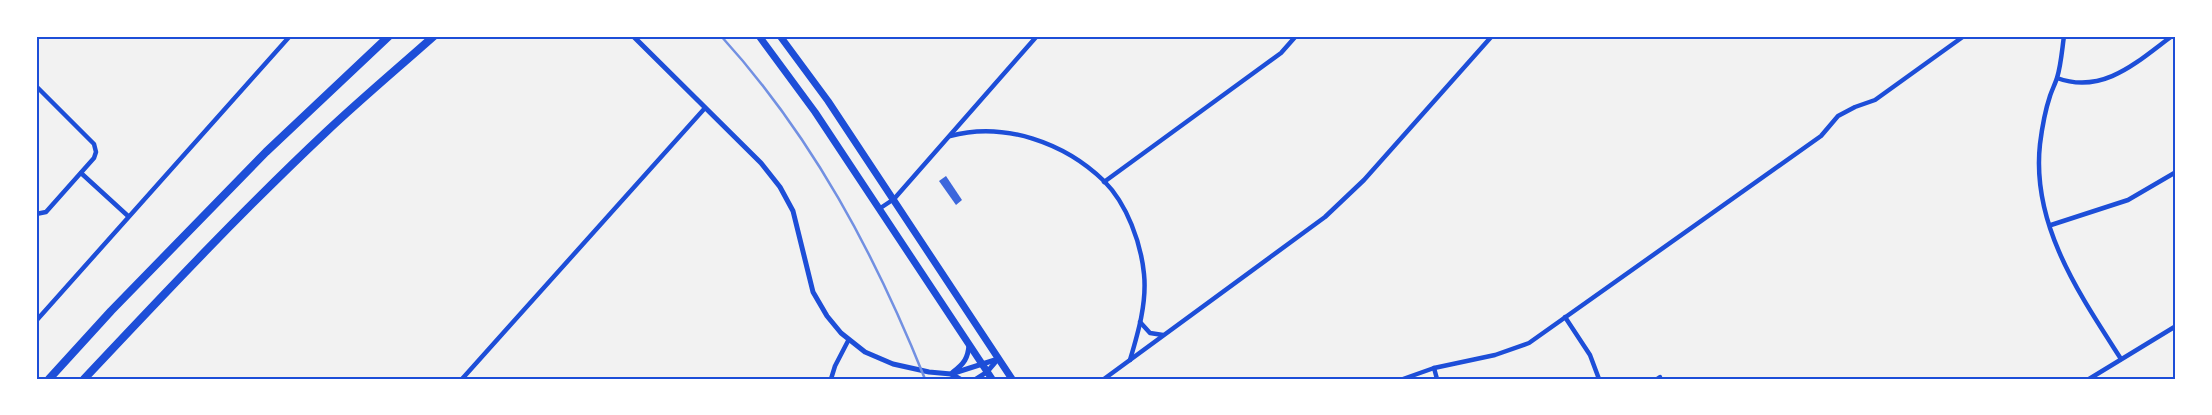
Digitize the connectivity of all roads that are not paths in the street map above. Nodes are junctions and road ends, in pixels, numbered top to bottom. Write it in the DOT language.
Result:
graph roads {
  1 [pos="290,36"];
  2 [pos="389,36"];
  3 [pos="434,36"];
  4 [pos="633,36"];
  5 [pos="759,36"];
  6 [pos="780,36"];
  7 [pos="1037,36"];
  8 [pos="1296,36"];
  9 [pos="1492,36"];
  10 [pos="1964,36"];
  11 [pos="2064,36"];
  12 [pos="2172,36"];
  13 [pos="1956,38"];
  14 [pos="2057,78"];
  15 [pos="36,86"];
  16 [pos="705,108"];
  17 [pos="950,136"];
  18 [pos="2176,172"];
  19 [pos="81,173"];
  20 [pos="1104,182"];
  21 [pos="894,199"];
  22 [pos="879,209"];
  23 [pos="36,214"];
  24 [pos="128,216"];
  25 [pos="2051,225"];
  26 [pos="36,310"];
  27 [pos="41,315"];
  28 [pos="1565,317"];
  29 [pos="36,321"];
  30 [pos="1140,322"];
  31 [pos="2176,326"];
  32 [pos="1164,335"];
  33 [pos="848,341"];
  34 [pos="969,344"];
  35 [pos="998,359"];
  36 [pos="2121,359"];
  37 [pos="1130,360"];
  38 [pos="981,363"];
  39 [pos="1434,368"];
  40 [pos="951,374"];
  41 [pos="989,376"];
  42 [pos="49,379"];
  43 [pos="84,379"];
  44 [pos="462,379"];
  45 [pos="831,379"];
  46 [pos="960,379"];
  47 [pos="976,379"];
  48 [pos="1012,379"];
  49 [pos="1104,379"];
  50 [pos="1403,379"];
  51 [pos="1437,379"];
  52 [pos="1599,379"];
  53 [pos="2089,379"];
  1 -- 24 [label="street"];
  2 -- 42 [label="highway"];
  3 -- 43 [label="highway"];
  4 -- 16 [label="street"];
  5 -- 22 [label="highway"];
  6 -- 21 [label="highway"];
  7 -- 17 [label="street"];
  8 -- 20 [label="street"];
  9 -- 32 [label="street"];
  10 -- 13 [label="street"];
  11 -- 14 [label="street"];
  12 -- 14 [label="street"];
  13 -- 28 [label="street"];
  14 -- 25 [label="street"];
  15 -- 19 [label="street"];
  16 -- 33 [label="street"];
  16 -- 44 [label="street"];
  17 -- 20 [label="street"];
  17 -- 21 [label="street"];
  18 -- 25 [label="street"];
  19 -- 23 [label="street"];
  19 -- 24 [label="street"];
  20 -- 30 [label="street"];
  21 -- 22 [label="street"];
  21 -- 35 [label="highway"];
  22 -- 34 [label="highway"];
  24 -- 27 [label="street"];
  25 -- 36 [label="street"];
  26 -- 27 [label="street"];
  27 -- 29 [label="street"];
  28 -- 39 [label="street"];
  28 -- 52 [label="street"];
  30 -- 32 [label="street"];
  30 -- 37 [label="street"];
  31 -- 36 [label="street"];
  32 -- 37 [label="street"];
  33 -- 40 [label="street"];
  33 -- 45 [label="street"];
  34 -- 38 [label="highway"];
  34 -- 40 [label="street"];
  35 -- 38 [label="street"];
  35 -- 41 [label="street"];
  35 -- 48 [label="highway"];
  36 -- 53 [label="street"];
  37 -- 49 [label="street"];
  38 -- 40 [label="street"];
  38 -- 41 [label="highway"];
  39 -- 50 [label="street"];
  39 -- 51 [label="street"];
  40 -- 46 [label="street"];
  41 -- 47 [label="street"];
}
